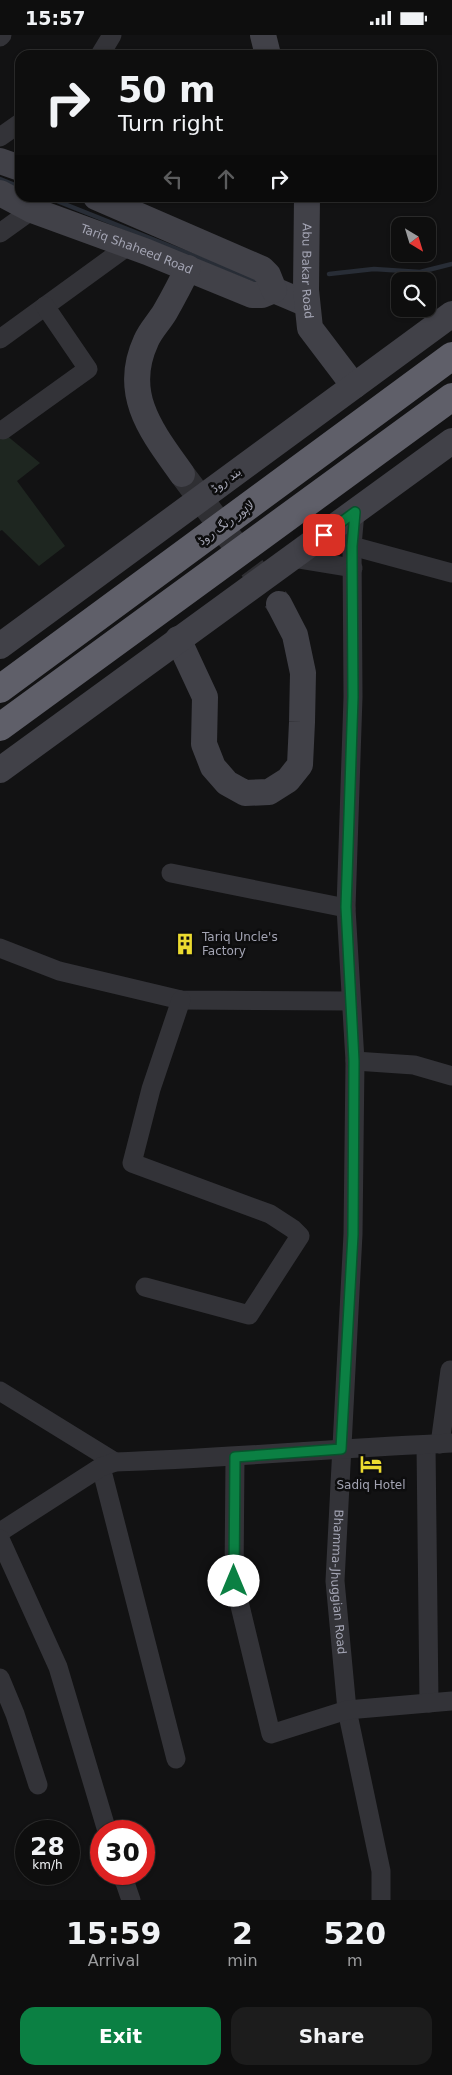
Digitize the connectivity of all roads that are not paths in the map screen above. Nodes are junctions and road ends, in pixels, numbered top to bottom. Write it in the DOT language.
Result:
graph roads {
  1 [pos="112,35"];
  2 [pos="103,50"];
  3 [pos="15,126"];
  4 [pos="0,137"];
  5 [pos="0,161"];
  6 [pos="15,166"];
  7 [pos="0,193"];
  8 [pos="15,201"];
  9 [pos="17,202"];
  10 [pos="108,202"];
  11 [pos="306,202"];
  12 [pos="32,210"];
  13 [pos="0,233"];
  14 [pos="128,246"];
  15 [pos="188,268"];
  16 [pos="274,290"];
  17 [pos="307,304"];
  18 [pos="45,306"];
  19 [pos="452,314"];
  20 [pos="0,339"];
  21 [pos="452,356"];
  22 [pos="354,386"];
  23 [pos="452,397"];
  24 [pos="3,430"];
  25 [pos="452,441"];
  26 [pos="182,474"];
  27 [pos="355,512"];
  28 [pos="352,546"];
  29 [pos="292,558"];
  30 [pos="352,568"];
  31 [pos="452,573"];
  32 [pos="279,604"];
  33 [pos="178,639"];
  34 [pos="0,646"];
  35 [pos="0,689"];
  36 [pos="0,727"];
  37 [pos="0,770"];
  38 [pos="171,873"];
  39 [pos="346,907"];
  40 [pos="0,948"];
  41 [pos="181,1000"];
  42 [pos="350,1001"];
  43 [pos="354,1061"];
  44 [pos="452,1076"];
  45 [pos="145,1287"];
  46 [pos="450,1370"];
  47 [pos="0,1391"];
  48 [pos="439,1444"];
  49 [pos="341,1449"];
  50 [pos="235,1457"];
  51 [pos="108,1465"];
  52 [pos="0,1532"];
  53 [pos="0,1539"];
  54 [pos="0,1678"];
  55 [pos="452,1701"];
  56 [pos="429,1703"];
  57 [pos="347,1710"];
  58 [pos="176,1759"];
  59 [pos="38,1785"];
  60 [pos="104,1820"];
  61 [pos="126,1885"];
  62 [pos="131,1900"];
  63 [pos="381,1900"];
  1 -- 2 [label="street"];
  3 -- 4 [label="street"];
  5 -- 6 [label="main road"];
  7 -- 8 [label="main road, Tariq Shaheed Road"];
  9 -- 12 [label="main road, Tariq Shaheed Road"];
  10 -- 16 [label="main road"];
  11 -- 17 [label="main road, Abu Bakar Road"];
  12 -- 13 [label="street"];
  12 -- 14 [label="main road, Tariq Shaheed Road"];
  14 -- 15 [label="main road, Tariq Shaheed Road"];
  14 -- 18 [label="street"];
  15 -- 16 [label="main road, Tariq Shaheed Road"];
  15 -- 26 [label="main road"];
  16 -- 17 [label="main road"];
  17 -- 22 [label="main road, Abu Bakar Road"];
  18 -- 20 [label="street"];
  18 -- 24 [label="street"];
  19 -- 22 [label="main road, بند روڈ"];
  21 -- 35 [label="highway, لاہور رنگ روڈ"];
  22 -- 34 [label="main road, بند روڈ"];
  23 -- 36 [label="highway"];
  25 -- 27 [label="main road"];
  27 -- 28 [label="street, Bhamma-Jhuggian Road"];
  27 -- 29 [label="main road"];
  28 -- 30 [label="street, Bhamma-Jhuggian Road"];
  28 -- 31 [label="street"];
  29 -- 30 [label="street"];
  29 -- 33 [label="main road"];
  30 -- 39 [label="street, Bhamma-Jhuggian Road"];
  32 -- 33 [label="main road"];
  33 -- 37 [label="main road"];
  38 -- 39 [label="street"];
  39 -- 42 [label="street, Bhamma-Jhuggian Road"];
  40 -- 41 [label="street"];
  41 -- 42 [label="street"];
  41 -- 45 [label="street"];
  42 -- 43 [label="street, Bhamma-Jhuggian Road"];
  43 -- 44 [label="street"];
  43 -- 49 [label="street, Bhamma-Jhuggian Road"];
  46 -- 48 [label="street"];
  47 -- 51 [label="street"];
  48 -- 49 [label="street"];
  48 -- 56 [label="street"];
  49 -- 50 [label="street"];
  49 -- 57 [label="street, Bhamma-Jhuggian Road"];
  50 -- 51 [label="street"];
  50 -- 57 [label="street"];
  51 -- 52 [label="street"];
  51 -- 58 [label="street"];
  53 -- 60 [label="street"];
  54 -- 59 [label="street"];
  55 -- 56 [label="street"];
  56 -- 57 [label="street"];
  57 -- 63 [label="street, Bhamma-Jhuggian Road"];
  61 -- 62 [label="street"];
}
